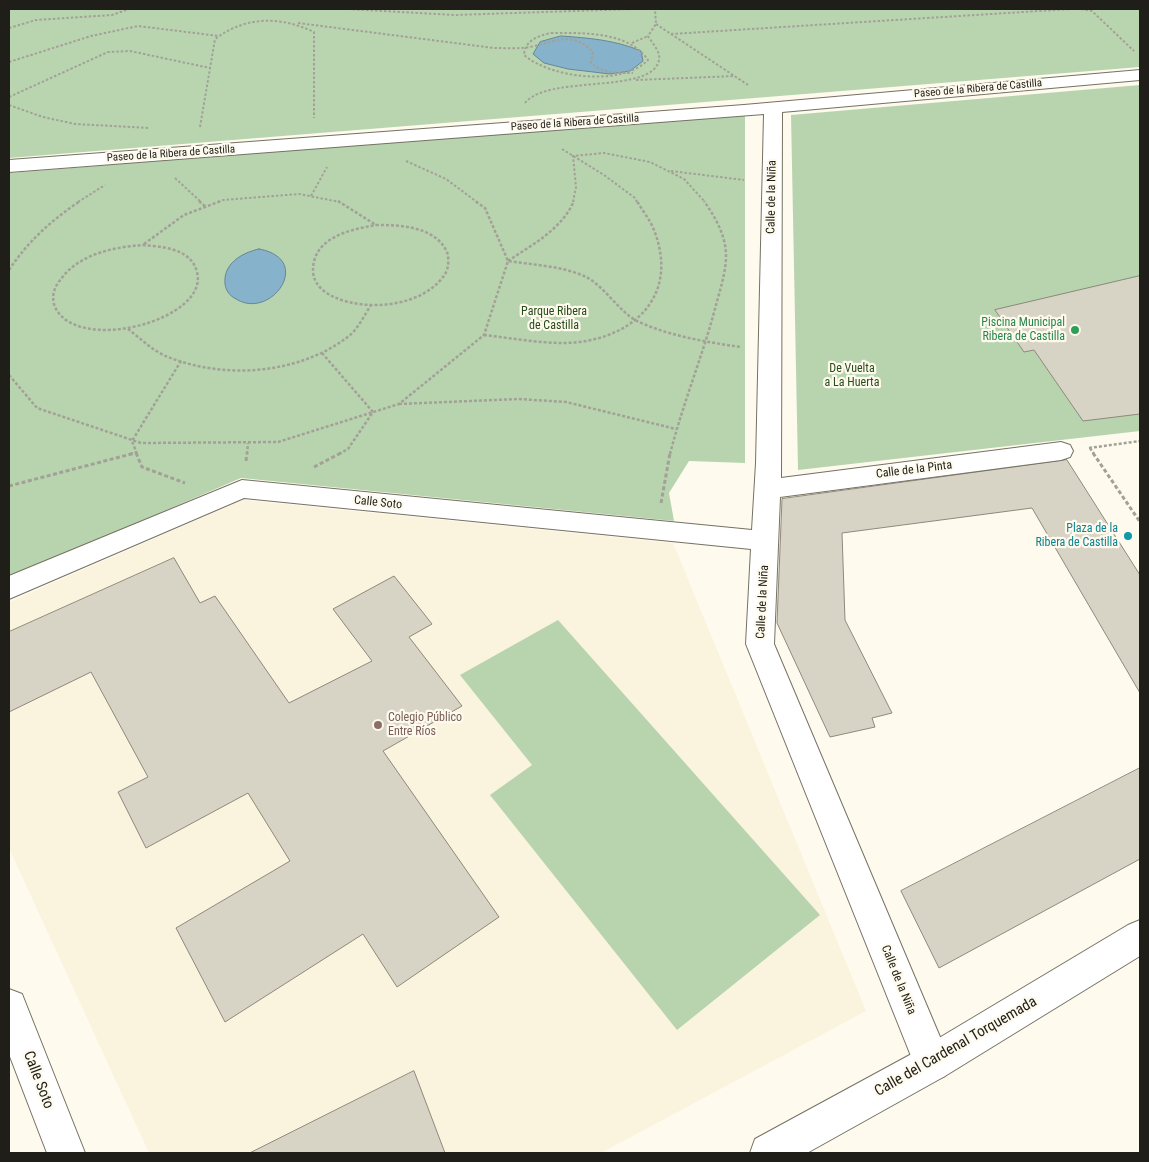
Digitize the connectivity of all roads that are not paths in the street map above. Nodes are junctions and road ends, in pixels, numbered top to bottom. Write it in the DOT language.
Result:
graph roads {
  1 [pos="1140,75"];
  2 [pos="764,99"];
  3 [pos="9,166"];
  4 [pos="1061,451"];
  5 [pos="768,489"];
  6 [pos="766,542"];
  7 [pos="9,588"];
  8 [pos="1140,937"];
  9 [pos="9,1007"];
  10 [pos="932,1063"];
  11 [pos="66,1153"];
  12 [pos="769,1153"];
  1 -- 2 [label="street, Paseo de la Ribera de Castilla"];
  2 -- 3 [label="street, Paseo de la Ribera de Castilla"];
  2 -- 5 [label="street, Calle de la Niña"];
  4 -- 5 [label="street, Calle de la Pinta"];
  5 -- 6 [label="street, Calle de la Niña"];
  6 -- 7 [label="street, Calle Soto"];
  6 -- 10 [label="street, Calle de la Niña"];
  8 -- 10 [label="street, Calle del Cardenal Torquemada"];
  9 -- 11 [label="street, Calle Soto"];
  10 -- 12 [label="street, Calle del Cardenal Torquemada"];
}
